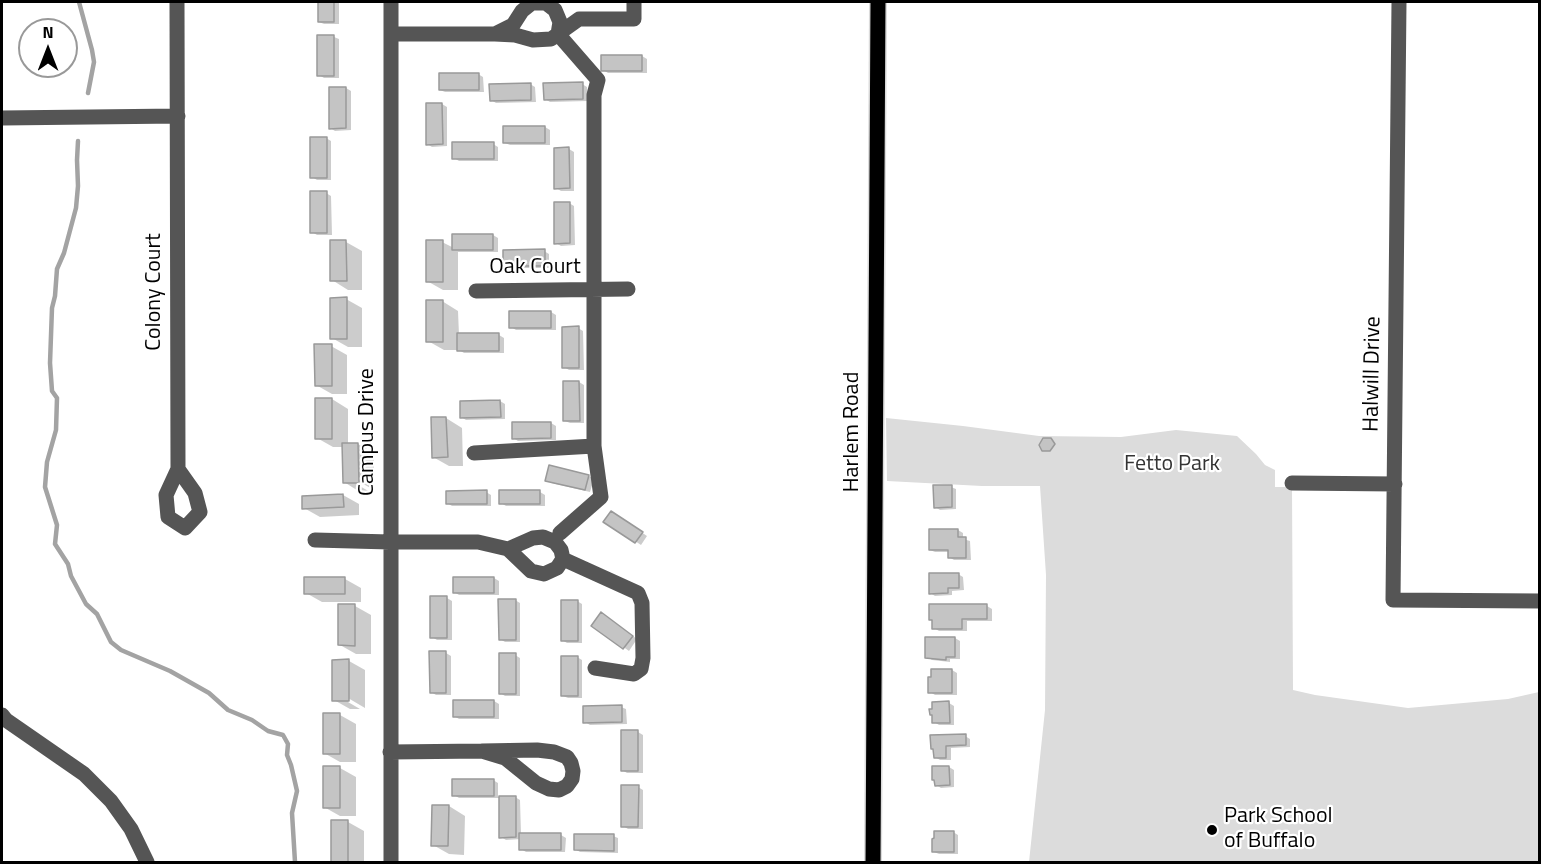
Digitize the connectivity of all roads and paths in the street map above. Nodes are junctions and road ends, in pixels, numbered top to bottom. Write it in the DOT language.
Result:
graph roads {
  1 [pos="177,2"];
  2 [pos="391,2"];
  3 [pos="634,2"];
  4 [pos="878,2"];
  5 [pos="1399,2"];
  6 [pos="392,34"];
  7 [pos="495,34"];
  8 [pos="558,34"];
  9 [pos="178,116"];
  10 [pos="2,118"];
  11 [pos="628,289"];
  12 [pos="594,290"];
  13 [pos="476,291"];
  14 [pos="594,446"];
  15 [pos="474,453"];
  16 [pos="178,469"];
  17 [pos="1292,483"];
  18 [pos="1395,484"];
  19 [pos="560,533"];
  20 [pos="315,540"];
  21 [pos="390,542"];
  22 [pos="508,549"];
  23 [pos="563,559"];
  24 [pos="1539,601"];
  25 [pos="595,668"];
  26 [pos="3,720"];
  27 [pos="482,751"];
  28 [pos="390,752"];
  29 [pos="147,862"];
  30 [pos="391,862"];
  31 [pos="873,862"];
  1 -- 9 [label="street, Colony Court"];
  2 -- 6 [label="street, Campus Drive"];
  3 -- 8 [label="street"];
  4 -- 31 [label="main road, Harlem Road"];
  5 -- 18 [label="street, Halwill Drive"];
  6 -- 7 [label="street"];
  6 -- 21 [label="street, Campus Drive"];
  7 -- 8 [label="street"];
  7 -- 8 [label="street"];
  8 -- 12 [label="street"];
  9 -- 10 [label="street"];
  9 -- 16 [label="street, Colony Court"];
  11 -- 12 [label="street, Oak Court"];
  12 -- 13 [label="street, Oak Court"];
  12 -- 14 [label="street"];
  14 -- 15 [label="street"];
  14 -- 19 [label="street"];
  17 -- 18 [label="street"];
  18 -- 24 [label="street, Halwill Drive"];
  20 -- 21 [label="street"];
  21 -- 22 [label="street"];
  21 -- 28 [label="street, Campus Drive"];
  22 -- 23 [label="street"];
  22 -- 23 [label="street"];
  23 -- 25 [label="street"];
  26 -- 29 [label="street"];
  27 -- 27 [label="street"];
  27 -- 28 [label="street"];
  28 -- 30 [label="street, Campus Drive"];
}
